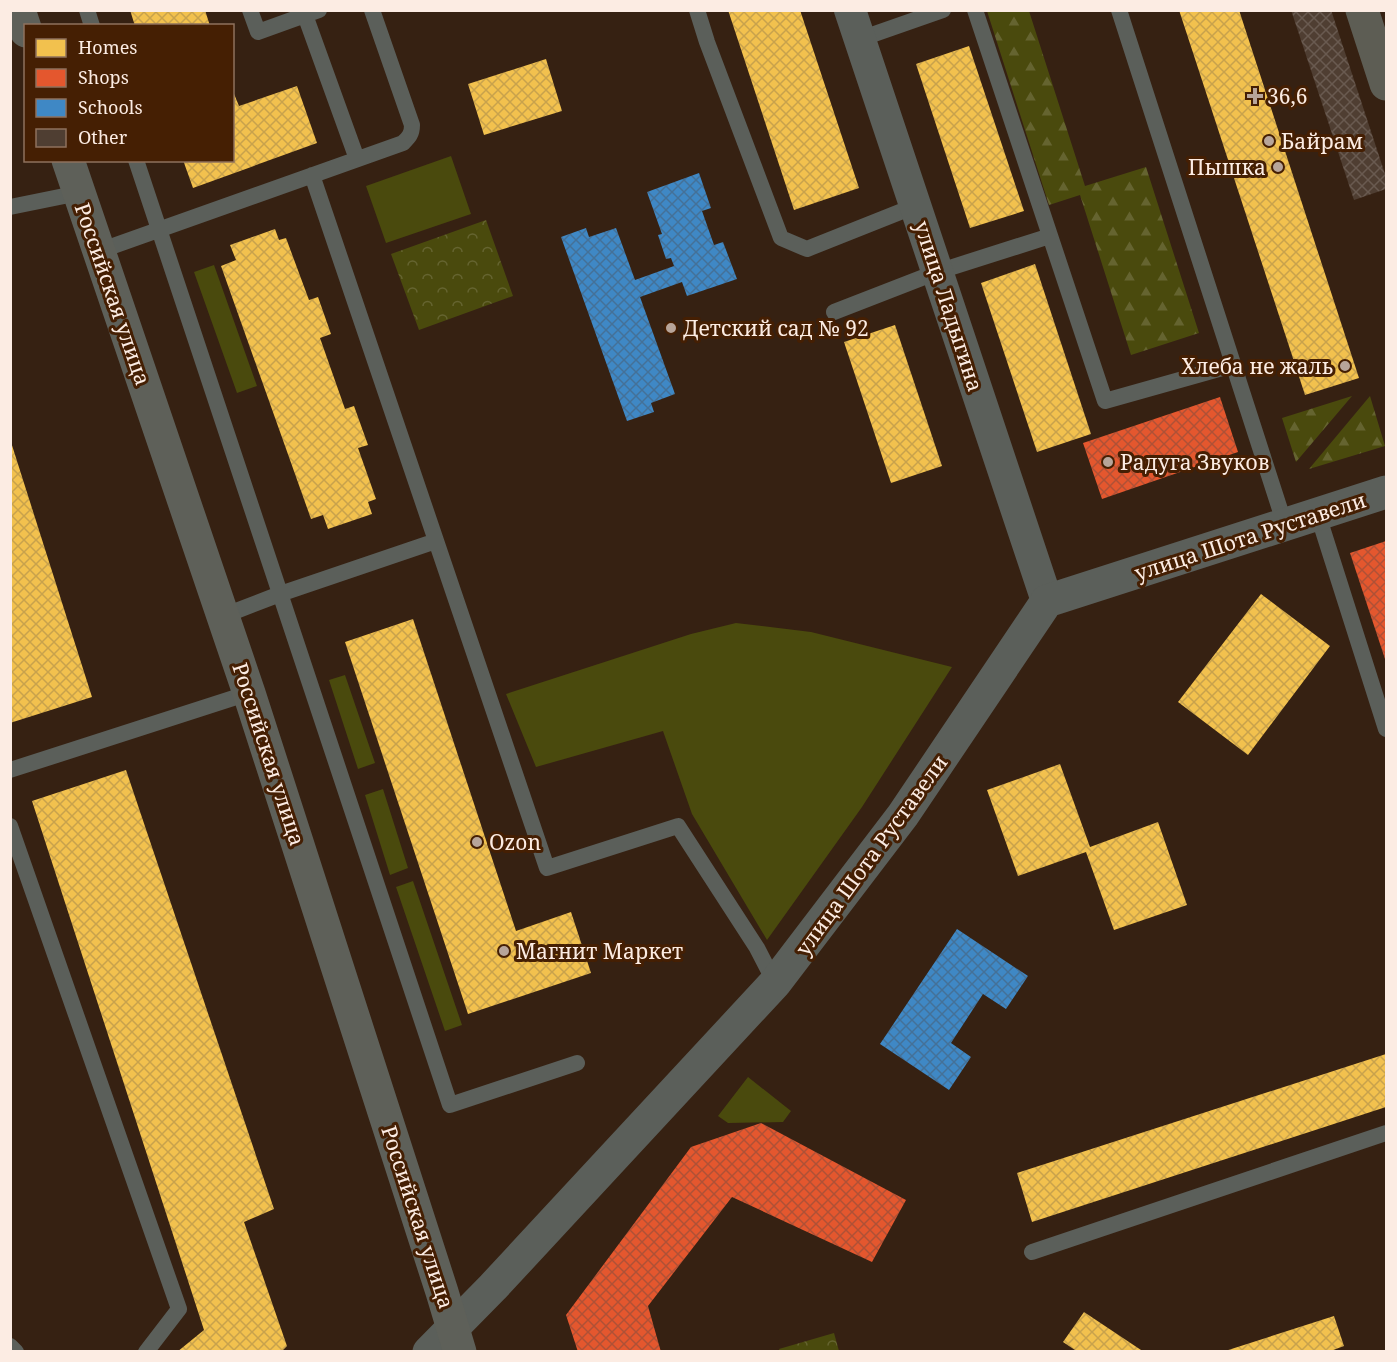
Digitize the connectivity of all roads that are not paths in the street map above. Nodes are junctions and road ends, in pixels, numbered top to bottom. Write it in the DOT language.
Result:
graph roads {
  1 [pos="19,10"];
  2 [pos="250,10"];
  3 [pos="372,10"];
  4 [pos="697,10"];
  5 [pos="943,10"];
  6 [pos="975,10"];
  7 [pos="1119,10"];
  8 [pos="312,13"];
  9 [pos="1370,13"];
  10 [pos="24,25"];
  11 [pos="855,25"];
  12 [pos="1386,84"];
  13 [pos="357,159"];
  14 [pos="69,162"];
  15 [pos="137,162"];
  16 [pos="312,175"];
  17 [pos="79,193"];
  18 [pos="915,206"];
  19 [pos="10,207"];
  20 [pos="159,230"];
  21 [pos="1050,236"];
  22 [pos="99,251"];
  23 [pos="937,272"];
  24 [pos="834,312"];
  25 [pos="1233,365"];
  26 [pos="1386,492"];
  27 [pos="1318,514"];
  28 [pos="1285,525"];
  29 [pos="436,541"];
  30 [pos="280,594"];
  31 [pos="1047,601"];
  32 [pos="223,616"];
  33 [pos="249,693"];
  34 [pos="1386,729"];
  35 [pos="10,770"];
  36 [pos="10,826"];
  37 [pos="775,983"];
  38 [pos="578,1063"];
  39 [pos="1386,1133"];
  40 [pos="1032,1252"];
  41 [pos="457,1340"];
  42 [pos="10,1346"];
  43 [pos="16,1352"];
  44 [pos="146,1352"];
  45 [pos="429,1352"];
  1 -- 10 [label="main road"];
  2 -- 8 [label="lane"];
  3 -- 13 [label="lane"];
  4 -- 18 [label="lane"];
  5 -- 11 [label="lane"];
  6 -- 21 [label="lane"];
  7 -- 25 [label="lane"];
  8 -- 13 [label="lane"];
  9 -- 12 [label="main road"];
  11 -- 18 [label="street, улица Ладыгина"];
  13 -- 16 [label="lane"];
  14 -- 17 [label="main road, Российская улица"];
  15 -- 20 [label="lane"];
  16 -- 20 [label="lane"];
  16 -- 29 [label="lane"];
  17 -- 19 [label="lane"];
  17 -- 22 [label="main road, Российская улица"];
  18 -- 23 [label="street, улица Ладыгина"];
  20 -- 22 [label="lane"];
  20 -- 30 [label="lane"];
  21 -- 23 [label="lane"];
  21 -- 25 [label="lane"];
  22 -- 32 [label="main road, Российская улица"];
  23 -- 24 [label="lane"];
  23 -- 31 [label="street, улица Ладыгина"];
  25 -- 28 [label="lane"];
  26 -- 27 [label="street, улица Шота Руставели"];
  27 -- 28 [label="street, улица Шота Руставели"];
  27 -- 34 [label="lane"];
  28 -- 31 [label="street, улица Шота Руставели"];
  29 -- 30 [label="lane"];
  29 -- 37 [label="lane"];
  30 -- 32 [label="lane"];
  30 -- 38 [label="lane"];
  31 -- 37 [label="street, улица Шота Руставели"];
  32 -- 33 [label="main road, Российская улица"];
  33 -- 35 [label="lane"];
  33 -- 41 [label="main road, Российская улица"];
  36 -- 44 [label="lane"];
  37 -- 41 [label="street, улица Шота Руставели"];
  39 -- 40 [label="lane"];
  41 -- 45 [label="street, улица Шота Руставели"];
  42 -- 43 [label="lane"];
}
